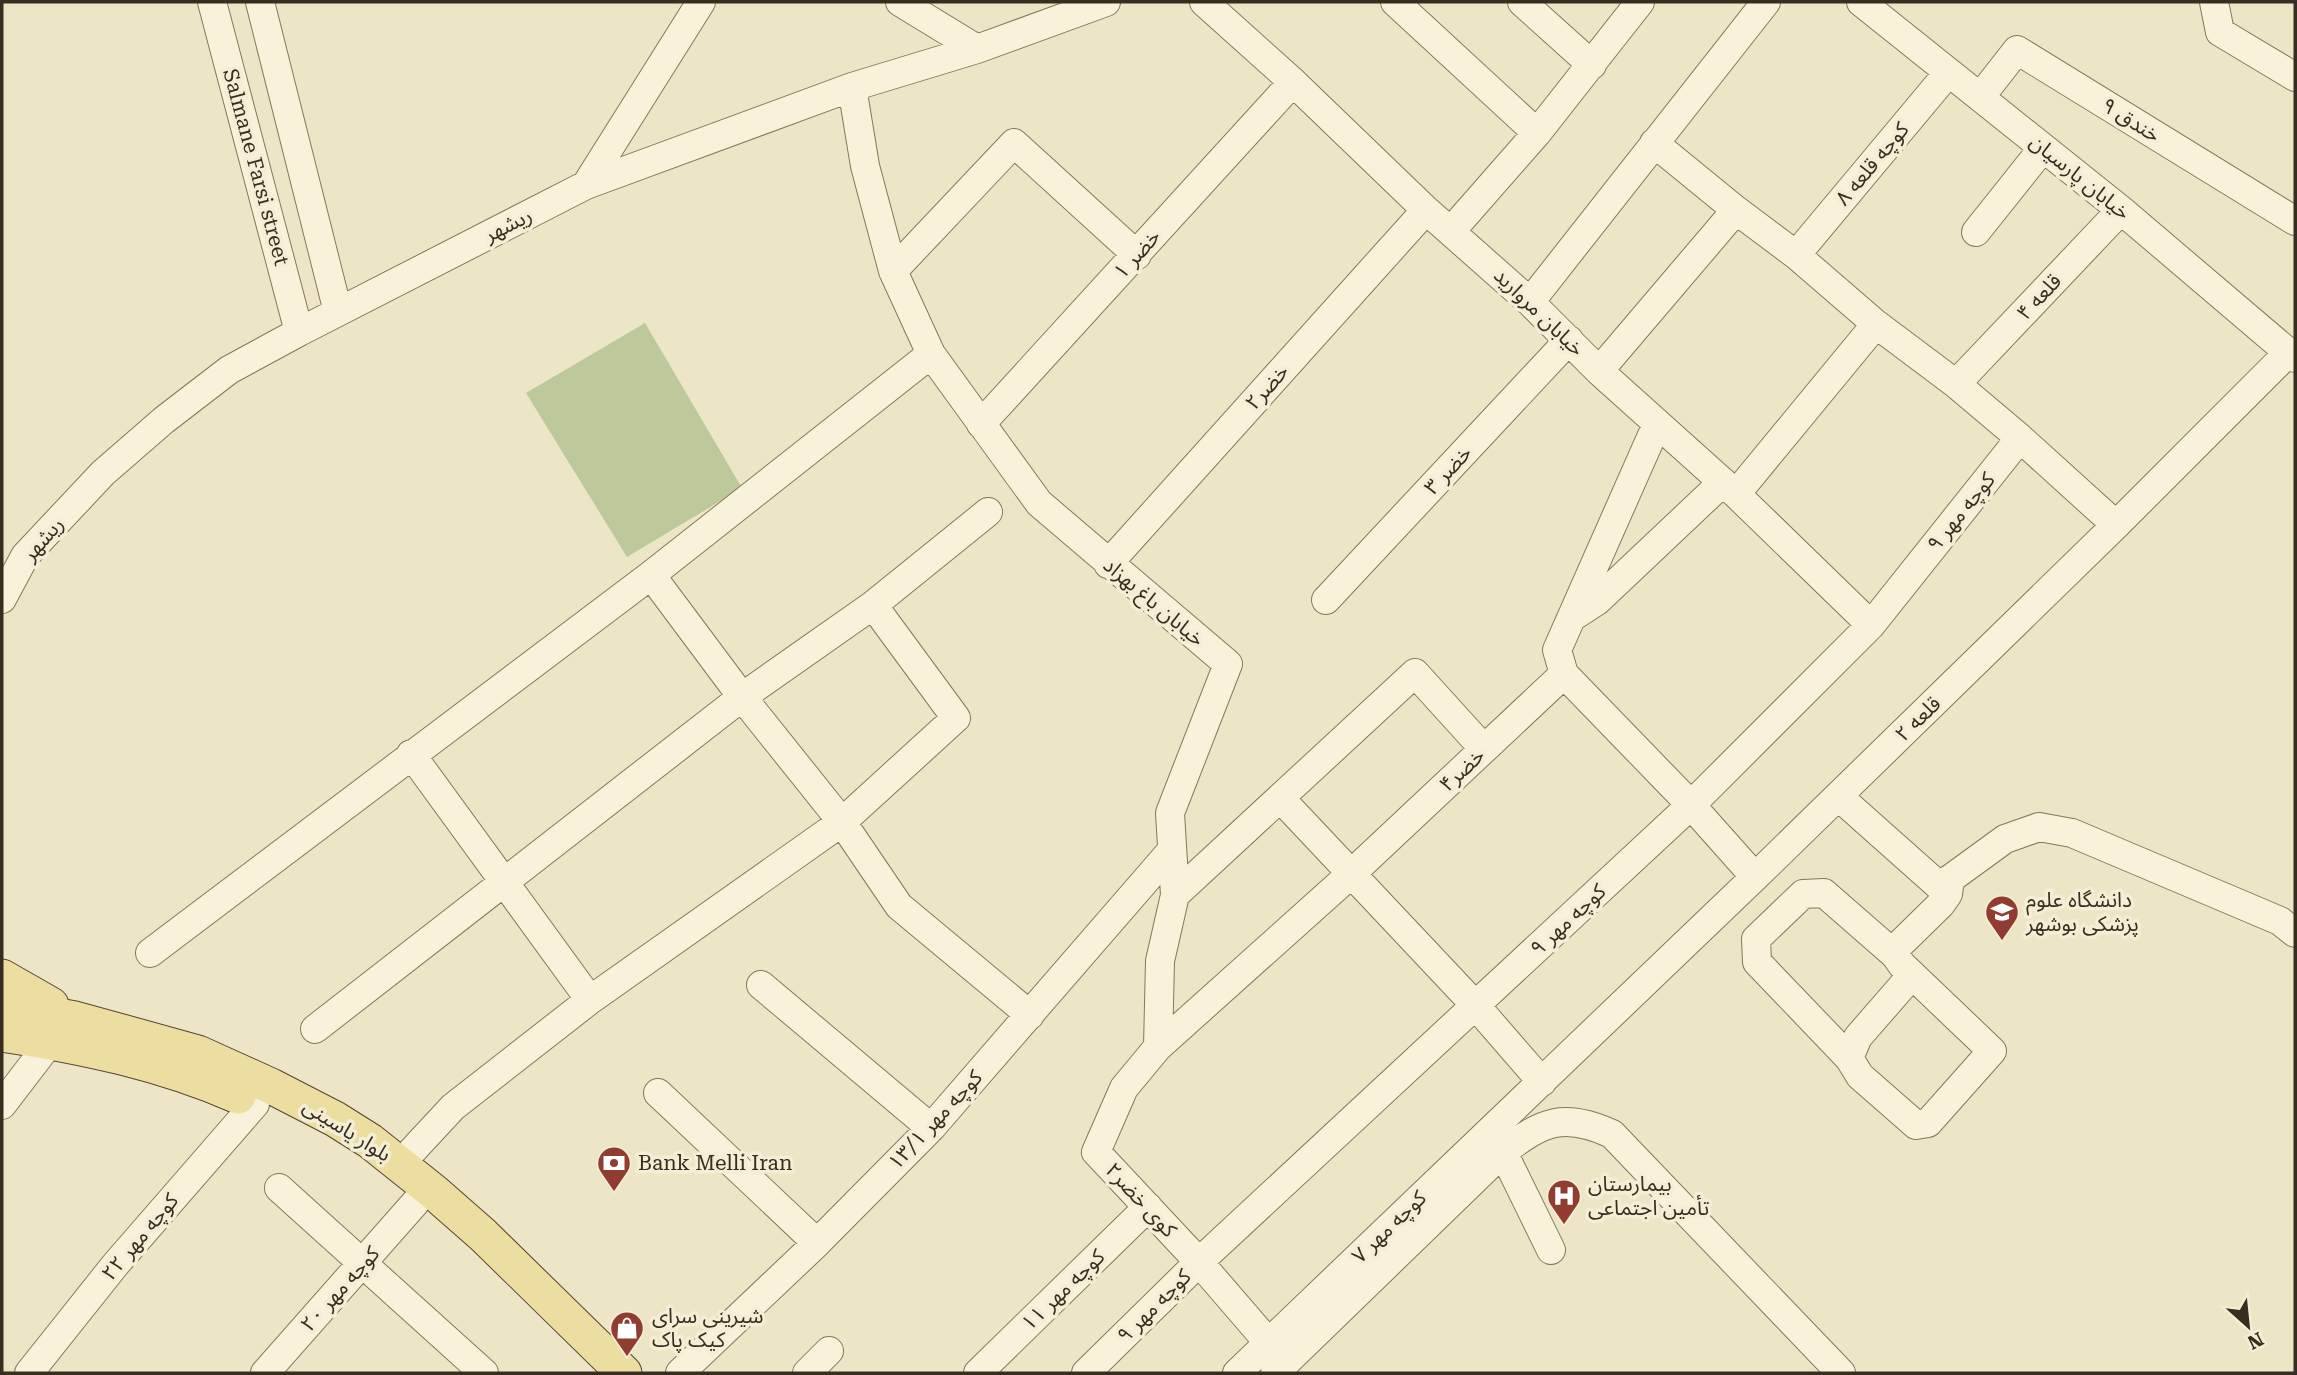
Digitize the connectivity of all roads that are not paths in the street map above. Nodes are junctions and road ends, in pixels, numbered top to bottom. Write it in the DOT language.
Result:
graph roads {
  1 [pos="212,2"];
  2 [pos="260,2"];
  3 [pos="701,2"];
  4 [pos="900,2"];
  5 [pos="1106,2"];
  6 [pos="1205,2"];
  7 [pos="1395,2"];
  8 [pos="1522,2"];
  9 [pos="1640,2"];
  10 [pos="1766,2"];
  11 [pos="1861,2"];
  12 [pos="2214,2"];
  13 [pos="977,50"];
  14 [pos="1592,65"];
  15 [pos="1948,73"];
  16 [pos="2295,77"];
  17 [pos="1293,82"];
  18 [pos="852,87"];
  19 [pos="1981,96"];
  20 [pos="1537,133"];
  21 [pos="1654,143"];
  22 [pos="2043,148"];
  23 [pos="586,185"];
  24 [pos="1426,210"];
  25 [pos="1736,210"];
  26 [pos="2121,210"];
  27 [pos="2295,221"];
  28 [pos="1451,231"];
  29 [pos="1976,232"];
  30 [pos="1137,255"];
  31 [pos="1796,256"];
  32 [pos="893,271"];
  33 [pos="1530,302"];
  34 [pos="338,312"];
  35 [pos="1876,324"];
  36 [pos="299,332"];
  37 [pos="1569,340"];
  38 [pos="930,354"];
  39 [pos="2292,355"];
  40 [pos="1599,371"];
  41 [pos="1956,384"];
  42 [pos="981,424"];
  43 [pos="1657,424"];
  44 [pos="2020,438"];
  45 [pos="1730,488"];
  46 [pos="988,512"];
  47 [pos="2116,525"];
  48 [pos="1108,564"];
  49 [pos="651,575"];
  50 [pos="2,598"];
  51 [pos="1326,600"];
  52 [pos="873,605"];
  53 [pos="1572,617"];
  54 [pos="1871,625"];
  55 [pos="1564,674"];
  56 [pos="742,697"];
  57 [pos="1484,750"];
  58 [pos="411,754"];
  59 [pos="1838,796"];
  60 [pos="1282,799"];
  61 [pos="1691,805"];
  62 [pos="842,822"];
  63 [pos="1172,850"];
  64 [pos="1351,874"];
  65 [pos="1755,877"];
  66 [pos="1950,879"];
  67 [pos="505,884"];
  68 [pos="1175,895"];
  69 [pos="2295,933"];
  70 [pos="150,953"];
  71 [pos="1903,965"];
  72 [pos="2,977"];
  73 [pos="761,985"];
  74 [pos="590,1000"];
  75 [pos="2,1006"];
  76 [pos="1476,1006"];
  77 [pos="1030,1015"];
  78 [pos="315,1029"];
  79 [pos="63,1030"];
  80 [pos="2,1034"];
  81 [pos="1158,1047"];
  82 [pos="1849,1058"];
  83 [pos="1542,1082"];
  84 [pos="658,1093"];
  85 [pos="255,1104"];
  86 [pos="2,1105"];
  87 [pos="931,1128"];
  88 [pos="1503,1152"];
  89 [pos="400,1164"];
  90 [pos="279,1188"];
  91 [pos="415,1203"];
  92 [pos="1147,1207"];
  93 [pos="817,1242"];
  94 [pos="1551,1250"];
  95 [pos="1199,1262"];
  96 [pos="363,1263"];
  97 [pos="1268,1342"];
  98 [pos="829,1351"];
  99 [pos="29,1373"];
  100 [pos="265,1373"];
  101 [pos="484,1373"];
  102 [pos="590,1373"];
  103 [pos="624,1373"];
  104 [pos="680,1373"];
  105 [pos="807,1373"];
  106 [pos="978,1373"];
  107 [pos="1086,1373"];
  108 [pos="1237,1373"];
  109 [pos="1275,1373"];
  110 [pos="1841,1373"];
  1 -- 36 [label="street, Salmane Farsi street"];
  2 -- 34 [label="street, Salmane Farsi street"];
  3 -- 23 [label="street"];
  4 -- 13 [label="street"];
  5 -- 13 [label="street, ریشهر"];
  6 -- 17 [label="street, خیابان مروارید"];
  7 -- 20 [label="street"];
  8 -- 14 [label="street"];
  9 -- 14 [label="street"];
  10 -- 21 [label="street"];
  11 -- 15 [label="street, خیابان پارسیان"];
  12 -- 16 [label="street"];
  13 -- 18 [label="street, ریشهر"];
  14 -- 20 [label="street"];
  15 -- 19 [label="street, خیابان پارسیان"];
  15 -- 31 [label="street, کوچه قلعه ۸"];
  17 -- 24 [label="street, خیابان مروارید"];
  17 -- 30 [label="street, خضر ۱"];
  18 -- 23 [label="street, ریشهر"];
  18 -- 32 [label="street, خیابان باغ بهزاد"];
  19 -- 22 [label="street, خیابان پارسیان"];
  19 -- 27 [label="street, خندق ۹"];
  20 -- 28 [label="street"];
  21 -- 25 [label="street"];
  21 -- 33 [label="street"];
  22 -- 26 [label="street, خیابان پارسیان"];
  22 -- 29 [label="street"];
  23 -- 34 [label="street, ریشهر"];
  24 -- 28 [label="street, خیابان مروارید"];
  24 -- 48 [label="street, خضر۲"];
  25 -- 31 [label="street"];
  25 -- 40 [label="street"];
  26 -- 39 [label="street, خیابان پارسیان"];
  26 -- 41 [label="street, قلعه ۴"];
  28 -- 33 [label="street, خیابان مروارید"];
  30 -- 32 [label="street"];
  30 -- 42 [label="street, خضر ۱"];
  31 -- 35 [label="street"];
  32 -- 38 [label="street, خیابان باغ بهزاد"];
  33 -- 37 [label="street, خیابان مروارید"];
  34 -- 36 [label="street, ریشهر"];
  35 -- 41 [label="street"];
  35 -- 45 [label="street"];
  36 -- 50 [label="street, ریشهر"];
  37 -- 40 [label="street, خیابان مروارید"];
  37 -- 51 [label="street, خضر ۳"];
  38 -- 42 [label="street, خیابان باغ بهزاد"];
  38 -- 49 [label="street"];
  39 -- 47 [label="street, قلعه ۲"];
  40 -- 43 [label="street, خیابان مروارید"];
  41 -- 44 [label="street"];
  42 -- 48 [label="street, خیابان باغ بهزاد"];
  43 -- 45 [label="street, خیابان مروارید"];
  43 -- 53 [label="street"];
  44 -- 47 [label="street"];
  44 -- 54 [label="street, کوچه مهر ۹"];
  45 -- 53 [label="street"];
  45 -- 54 [label="street, خیابان مروارید"];
  46 -- 52 [label="street"];
  47 -- 59 [label="street, قلعه ۲"];
  48 -- 63 [label="street, خیابان باغ بهزاد"];
  49 -- 56 [label="street"];
  49 -- 58 [label="street"];
  52 -- 56 [label="street"];
  52 -- 62 [label="street"];
  53 -- 55 [label="street"];
  54 -- 61 [label="street, کوچه مهر ۹"];
  55 -- 57 [label="street, خضر۴"];
  55 -- 61 [label="street"];
  56 -- 62 [label="street"];
  56 -- 67 [label="street"];
  57 -- 60 [label="street"];
  57 -- 64 [label="street, خضر۴"];
  58 -- 67 [label="street"];
  58 -- 70 [label="street"];
  59 -- 65 [label="street, قلعه ۲"];
  59 -- 66 [label="street"];
  60 -- 64 [label="street"];
  60 -- 68 [label="street"];
  61 -- 65 [label="street"];
  61 -- 76 [label="street, کوچه مهر ۹"];
  62 -- 74 [label="street"];
  62 -- 77 [label="street"];
  63 -- 68 [label="street, خیابان باغ بهزاد"];
  63 -- 77 [label="street, کوچه مهر ۱۳/۱"];
  64 -- 76 [label="street"];
  64 -- 81 [label="street, خضر۴"];
  65 -- 83 [label="street, قلعه ۲"];
  66 -- 69 [label="street"];
  66 -- 71 [label="street"];
  67 -- 74 [label="street"];
  67 -- 78 [label="street"];
  68 -- 81 [label="street, خیابان باغ بهزاد"];
  71 -- 82 [label="street"];
  71 -- 82 [label="street"];
  71 -- 82 [label="street"];
  72 -- 79 [label="main road"];
  73 -- 87 [label="street"];
  74 -- 89 [label="street"];
  75 -- 79 [label="main road, بلوار یاسینی"];
  76 -- 83 [label="street"];
  76 -- 95 [label="street, کوچه مهر ۹"];
  77 -- 87 [label="street, کوچه مهر ۱۳/۱"];
  79 -- 80 [label="main road, بلوار یاسینی"];
  79 -- 85 [label="main road, بلوار یاسینی"];
  79 -- 86 [label="street"];
  79 -- 89 [label="main road, بلوار یاسینی"];
  81 -- 92 [label="street, کوی خضر۲"];
  83 -- 97 [label="street, کوچه مهر ۷"];
  84 -- 93 [label="street"];
  85 -- 91 [label="main road, بلوار یاسینی"];
  85 -- 99 [label="street, کوچه مهر ۲۲"];
  87 -- 93 [label="street, کوچه مهر ۱۳/۱"];
  88 -- 94 [label="street"];
  88 -- 109 [label="street"];
  88 -- 110 [label="street"];
  89 -- 103 [label="main road, بلوار یاسینی"];
  90 -- 96 [label="street"];
  91 -- 96 [label="street, کوچه مهر ۲۰"];
  91 -- 102 [label="main road, بلوار یاسینی"];
  92 -- 95 [label="street, کوی خضر۲"];
  92 -- 106 [label="street, کوچه مهر ۱۱"];
  93 -- 104 [label="street, کوچه مهر ۱۳/۱"];
  95 -- 97 [label="street, کوی خضر۲"];
  95 -- 107 [label="street, کوچه مهر ۹"];
  96 -- 100 [label="street, کوچه مهر ۲۰"];
  96 -- 101 [label="street"];
  97 -- 108 [label="street, کوچه مهر ۷"];
  98 -- 105 [label="street"];
}
